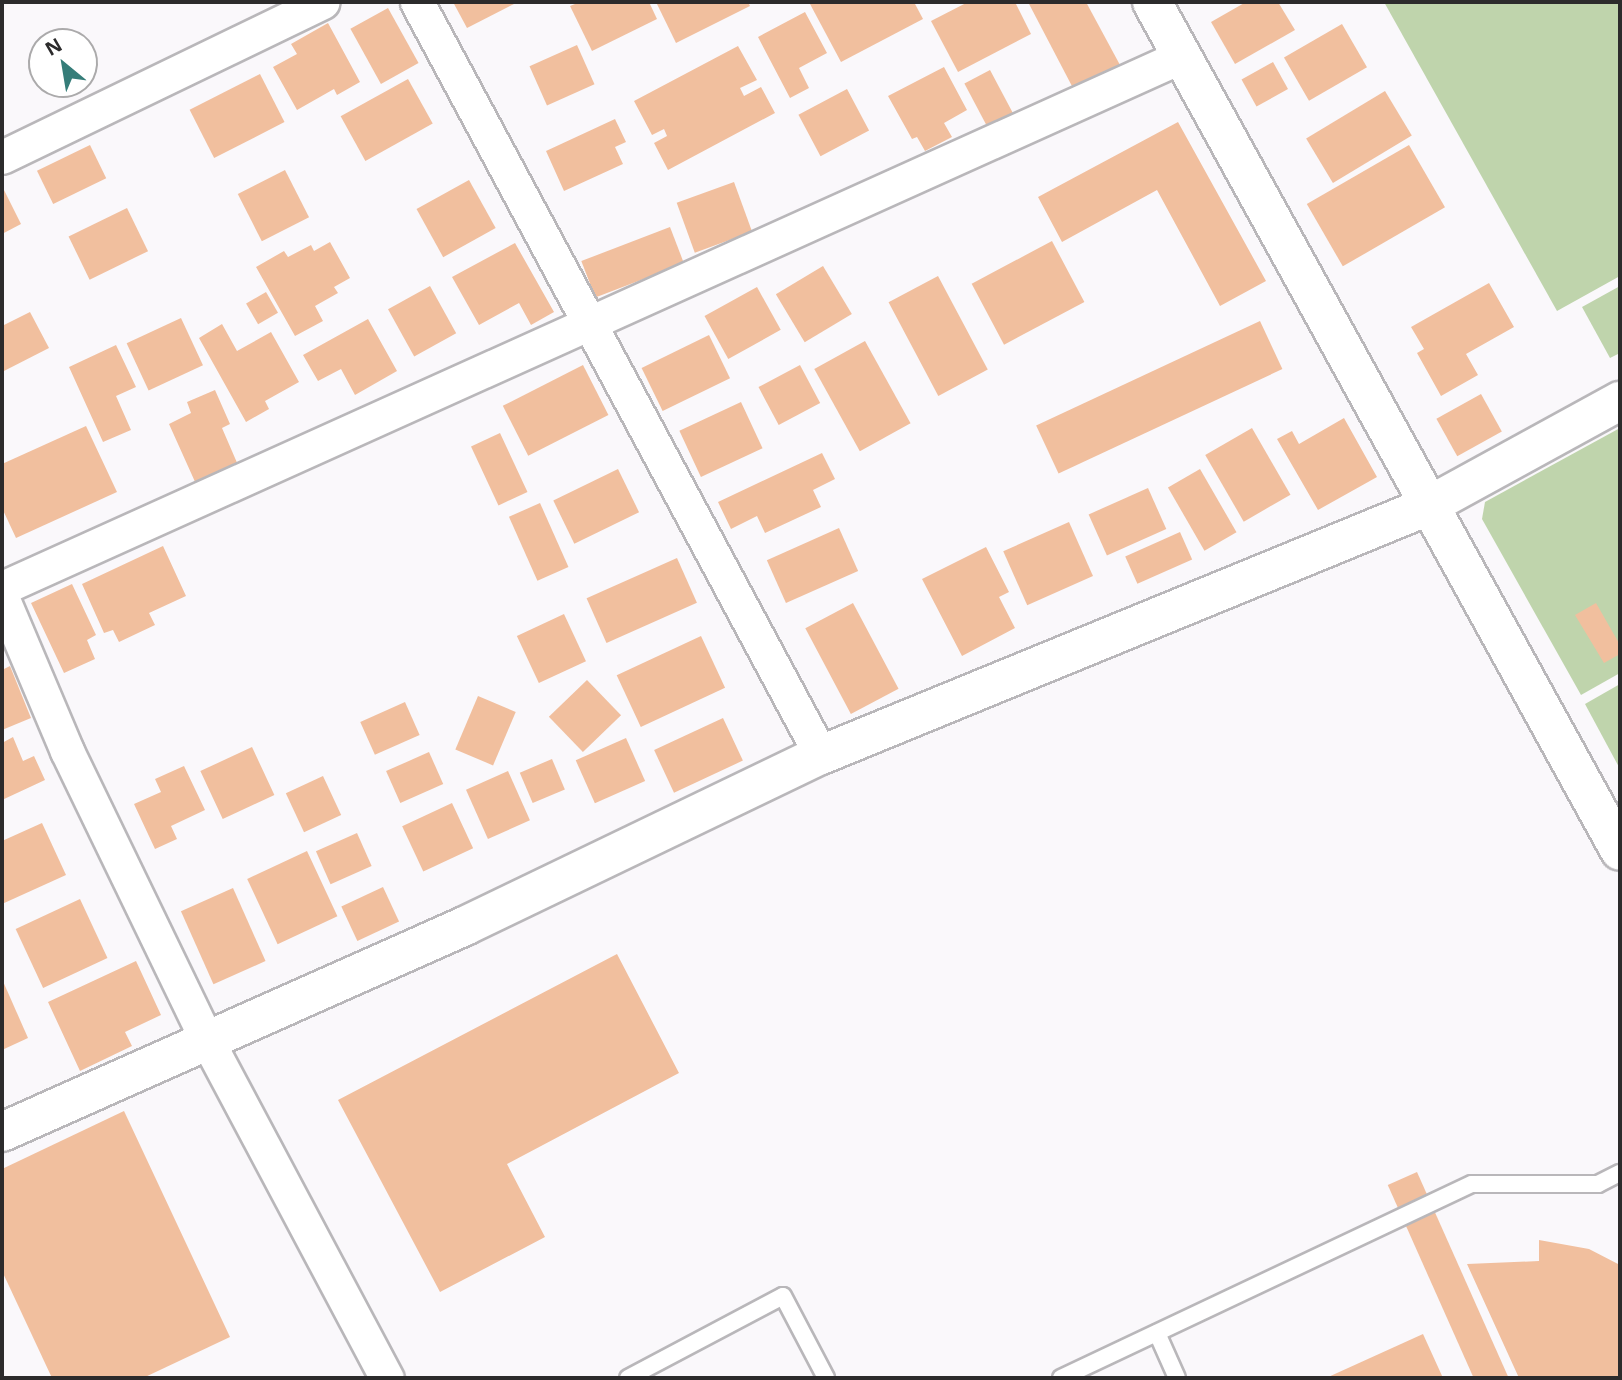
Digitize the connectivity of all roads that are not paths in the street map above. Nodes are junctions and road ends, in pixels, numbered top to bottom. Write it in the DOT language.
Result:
graph roads {
  1 [pos="323,2"];
  2 [pos="417,2"];
  3 [pos="1152,2"];
  4 [pos="1182,56"];
  5 [pos="2,157"];
  6 [pos="590,327"];
  7 [pos="1620,401"];
  8 [pos="1428,506"];
  9 [pos="2,588"];
  10 [pos="2,597"];
  11 [pos="821,755"];
  12 [pos="1620,851"];
  13 [pos="207,1040"];
  14 [pos="2,1132"];
  15 [pos="1620,1173"];
  16 [pos="1157,1333"];
  17 [pos="383,1377"];
  18 [pos="628,1378"];
  19 [pos="826,1378"];
  20 [pos="1061,1378"];
  21 [pos="1177,1378"];
  1 -- 5 [label="street"];
  2 -- 6 [label="street"];
  3 -- 4 [label="street"];
  4 -- 6 [label="street"];
  4 -- 8 [label="street"];
  6 -- 9 [label="street"];
  6 -- 11 [label="street"];
  7 -- 8 [label="street"];
  8 -- 11 [label="street"];
  8 -- 12 [label="street"];
  10 -- 13 [label="street"];
  11 -- 13 [label="street"];
  13 -- 14 [label="street"];
  13 -- 17 [label="street"];
  15 -- 16 [label="lane"];
  16 -- 20 [label="lane"];
  16 -- 21 [label="lane"];
  18 -- 19 [label="lane"];
}
